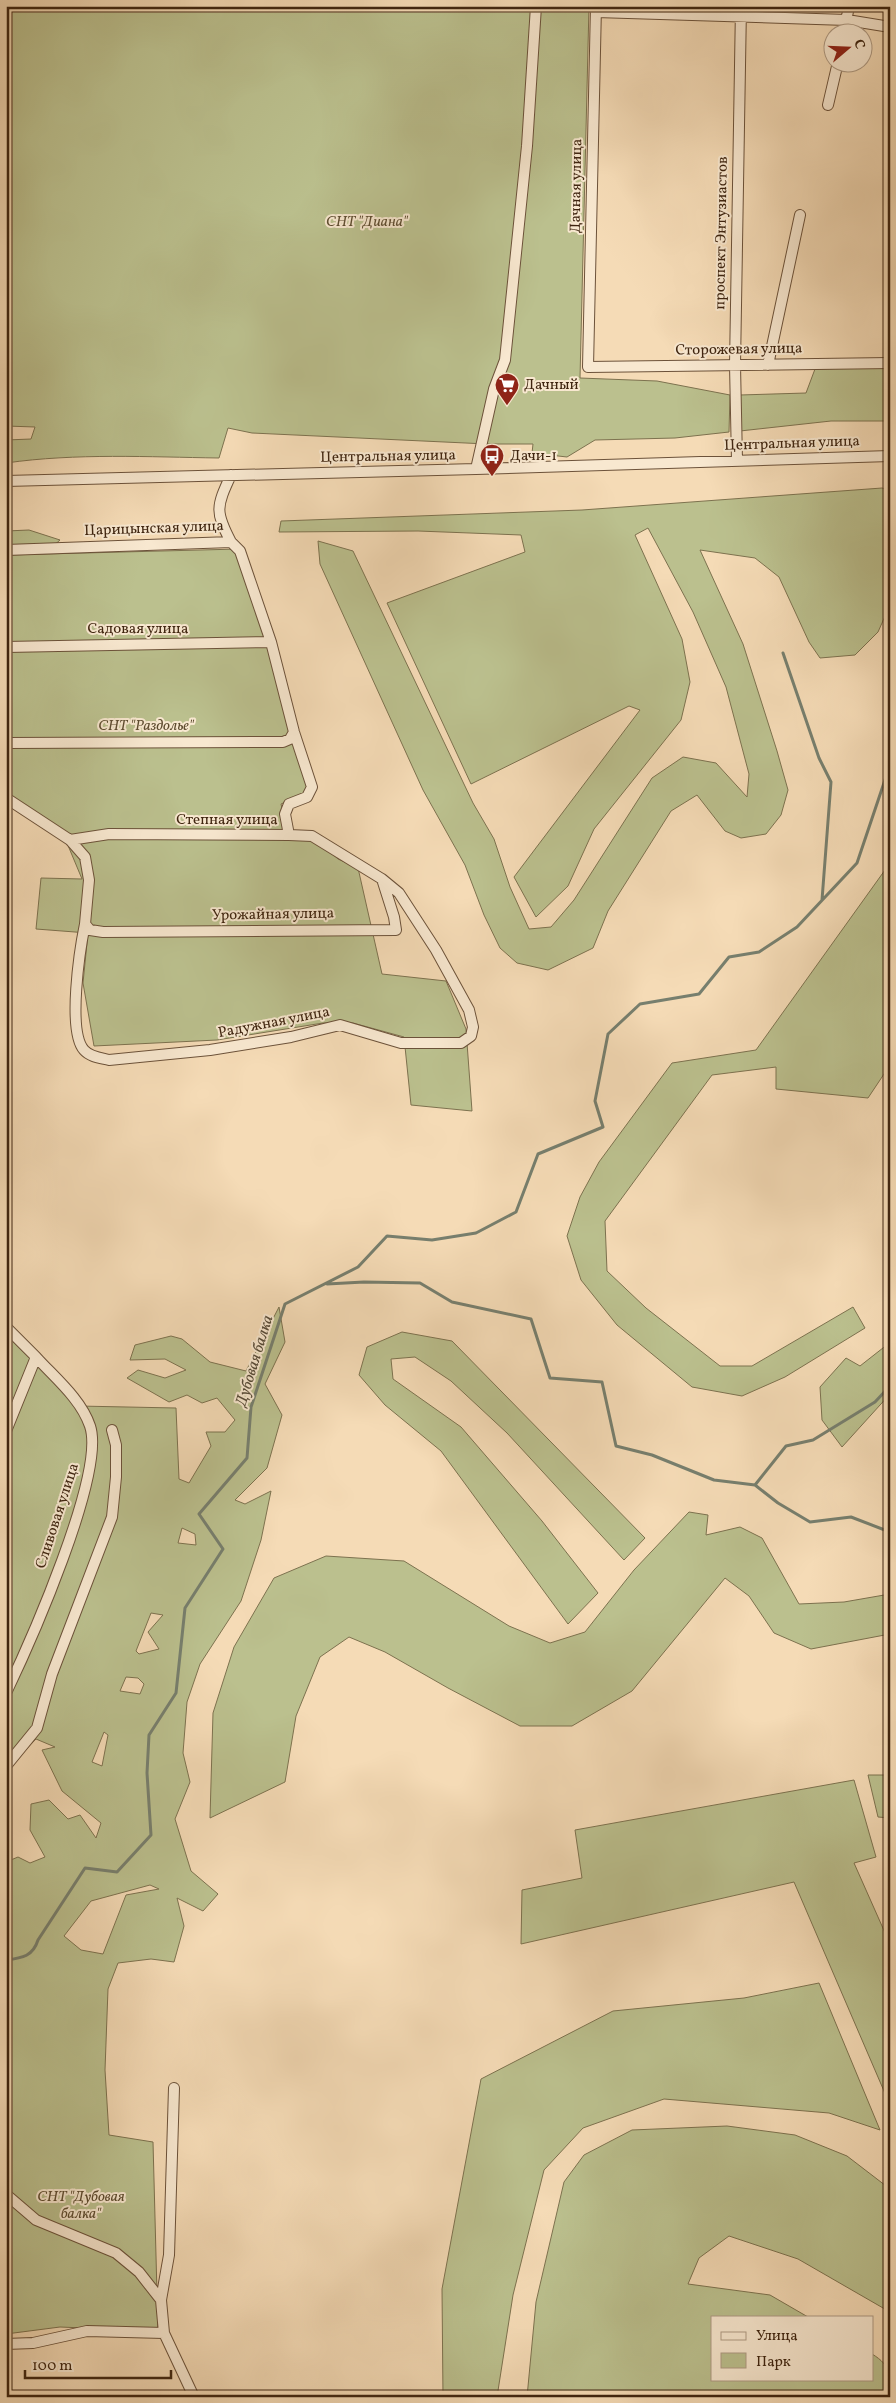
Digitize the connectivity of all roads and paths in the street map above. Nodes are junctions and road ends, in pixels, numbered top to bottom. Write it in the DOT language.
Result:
graph roads {
  1 [pos="536,6"];
  2 [pos="850,6"];
  3 [pos="596,9"];
  4 [pos="741,11"];
  5 [pos="847,20"];
  6 [pos="890,27"];
  7 [pos="836,72"];
  8 [pos="828,104"];
  9 [pos="800,215"];
  10 [pos="890,363"];
  11 [pos="735,365"];
  12 [pos="768,365"];
  13 [pos="588,367"];
  14 [pos="890,456"];
  15 [pos="737,461"];
  16 [pos="476,469"];
  17 [pos="232,476"];
  18 [pos="6,481"];
  19 [pos="231,542"];
  20 [pos="6,550"];
  21 [pos="270,642"];
  22 [pos="6,647"];
  23 [pos="294,732"];
  24 [pos="6,743"];
  25 [pos="6,798"];
  26 [pos="289,835"];
  27 [pos="70,840"];
  28 [pos="382,879"];
  29 [pos="85,924"];
  30 [pos="6,1327"];
  31 [pos="36,1357"];
  32 [pos="112,1430"];
  33 [pos="6,1431"];
  34 [pos="6,1693"];
  35 [pos="10,1762"];
  36 [pos="174,2088"];
  37 [pos="8,2196"];
  38 [pos="161,2300"];
  39 [pos="164,2334"];
  40 [pos="6,2344"];
  41 [pos="194,2397"];
  1 -- 16 [label="street"];
  2 -- 5 [label="street"];
  3 -- 4 [label="street"];
  3 -- 13 [label="street, Дачная улица"];
  4 -- 5 [label="street"];
  4 -- 11 [label="street, проспект Энтузиастов"];
  5 -- 6 [label="street"];
  7 -- 8 [label="street"];
  9 -- 12 [label="street"];
  10 -- 12 [label="street, Сторожевая улица"];
  11 -- 12 [label="street, Сторожевая улица"];
  11 -- 13 [label="street, Сторожевая улица"];
  11 -- 15 [label="street, проспект Энтузиастов"];
  14 -- 15 [label="street, Центральная улица"];
  15 -- 16 [label="street, Центральная улица"];
  16 -- 17 [label="street, Центральная улица"];
  17 -- 18 [label="street, Центральная улица"];
  17 -- 19 [label="street, Царицынская улица"];
  19 -- 20 [label="street, Царицынская улица"];
  19 -- 21 [label="street, Степная улица"];
  21 -- 22 [label="street, Садовая улица"];
  21 -- 23 [label="street, Степная улица"];
  23 -- 24 [label="street"];
  23 -- 26 [label="street, Степная улица"];
  25 -- 27 [label="street"];
  26 -- 27 [label="street, Степная улица"];
  26 -- 28 [label="street"];
  27 -- 29 [label="street"];
  28 -- 29 [label="street, Урожайная улица"];
  28 -- 29 [label="street, Радужная улица"];
  30 -- 31 [label="street, Сливовая улица"];
  31 -- 33 [label="street"];
  31 -- 34 [label="street, Сливовая улица"];
  32 -- 35 [label="street"];
  36 -- 38 [label="street"];
  37 -- 38 [label="street"];
  38 -- 39 [label="street"];
  39 -- 40 [label="street"];
  39 -- 41 [label="street"];
}
